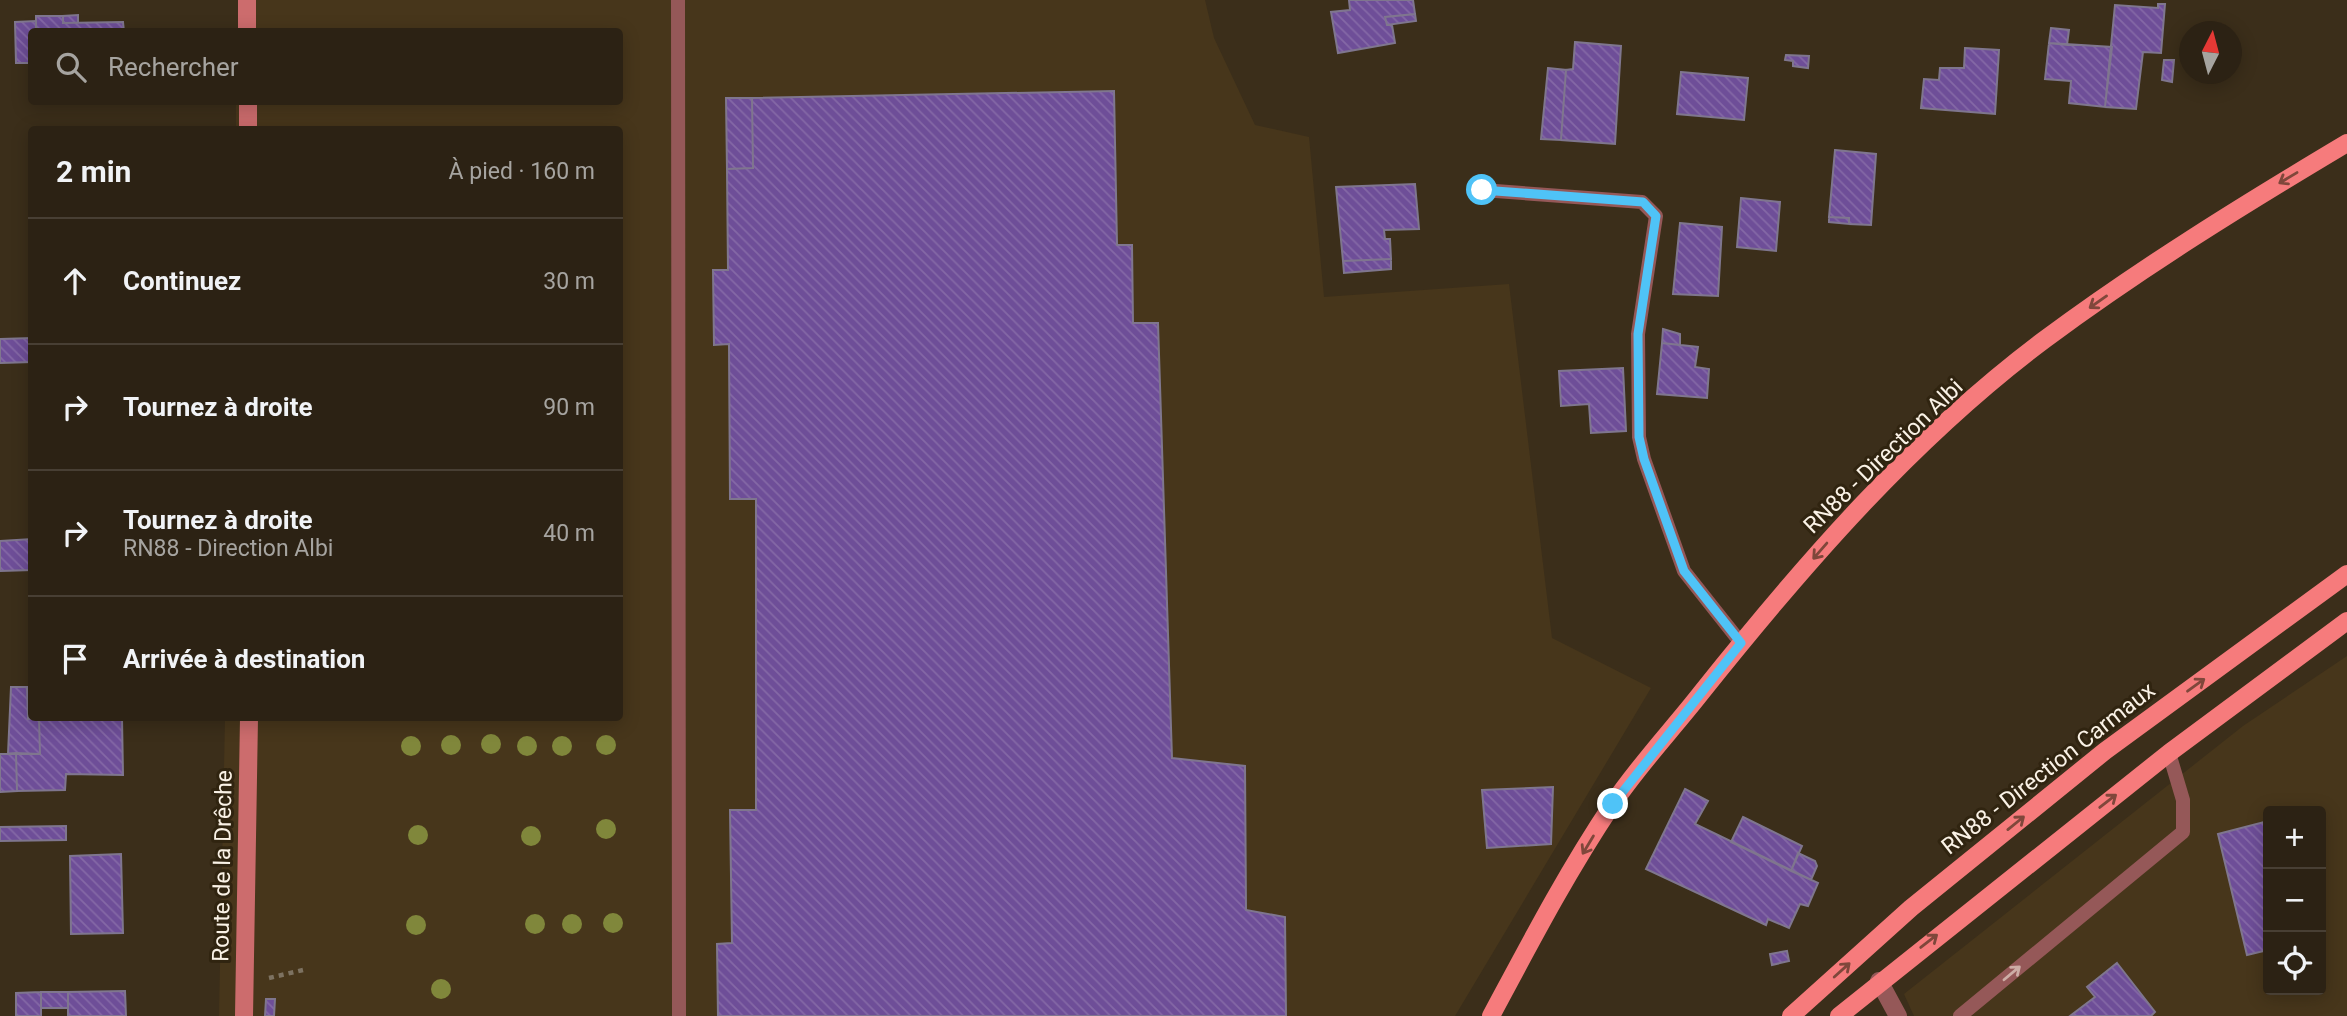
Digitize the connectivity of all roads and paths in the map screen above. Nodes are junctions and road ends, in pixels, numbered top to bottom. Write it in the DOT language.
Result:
graph roads {
  1 [pos="247,0"];
  2 [pos="678,0"];
  3 [pos="247,28"];
  4 [pos="248,105"];
  5 [pos="248,126"];
  6 [pos="2347,143"];
  7 [pos="1482,190"];
  8 [pos="2347,574"];
  9 [pos="2347,621"];
  10 [pos="2347,632"];
  11 [pos="1741,643"];
  12 [pos="2271,677"];
  13 [pos="249,721"];
  14 [pos="2169,753"];
  15 [pos="1879,981"];
  16 [pos="244,1016"];
  17 [pos="679,1016"];
  18 [pos="1491,1016"];
  19 [pos="1791,1016"];
  20 [pos="1839,1016"];
  21 [pos="1898,1016"];
  22 [pos="1960,1016"];
  1 -- 3 [label="street"];
  2 -- 17 [label="lane"];
  4 -- 5 [label="street"];
  6 -- 11 [label="main road, RN88 - Direction Albi, one-way"];
  7 -- 11 [label="lane"];
  19 -- 8 [label="main road, RN88 - Direction Carmaux, one-way"];
  9 -- 12 [label="main road"];
  10 -- 12 [label="street"];
  11 -- 18 [label="main road, RN88 - Direction Albi, one-way"];
  12 -- 14 [label="main road"];
  13 -- 16 [label="street, Route de la Drêche"];
  15 -- 14 [label="main road, one-way"];
  22 -- 14 [label="lane, one-way"];
  15 -- 20 [label="main road"];
  15 -- 21 [label="street"];
}
